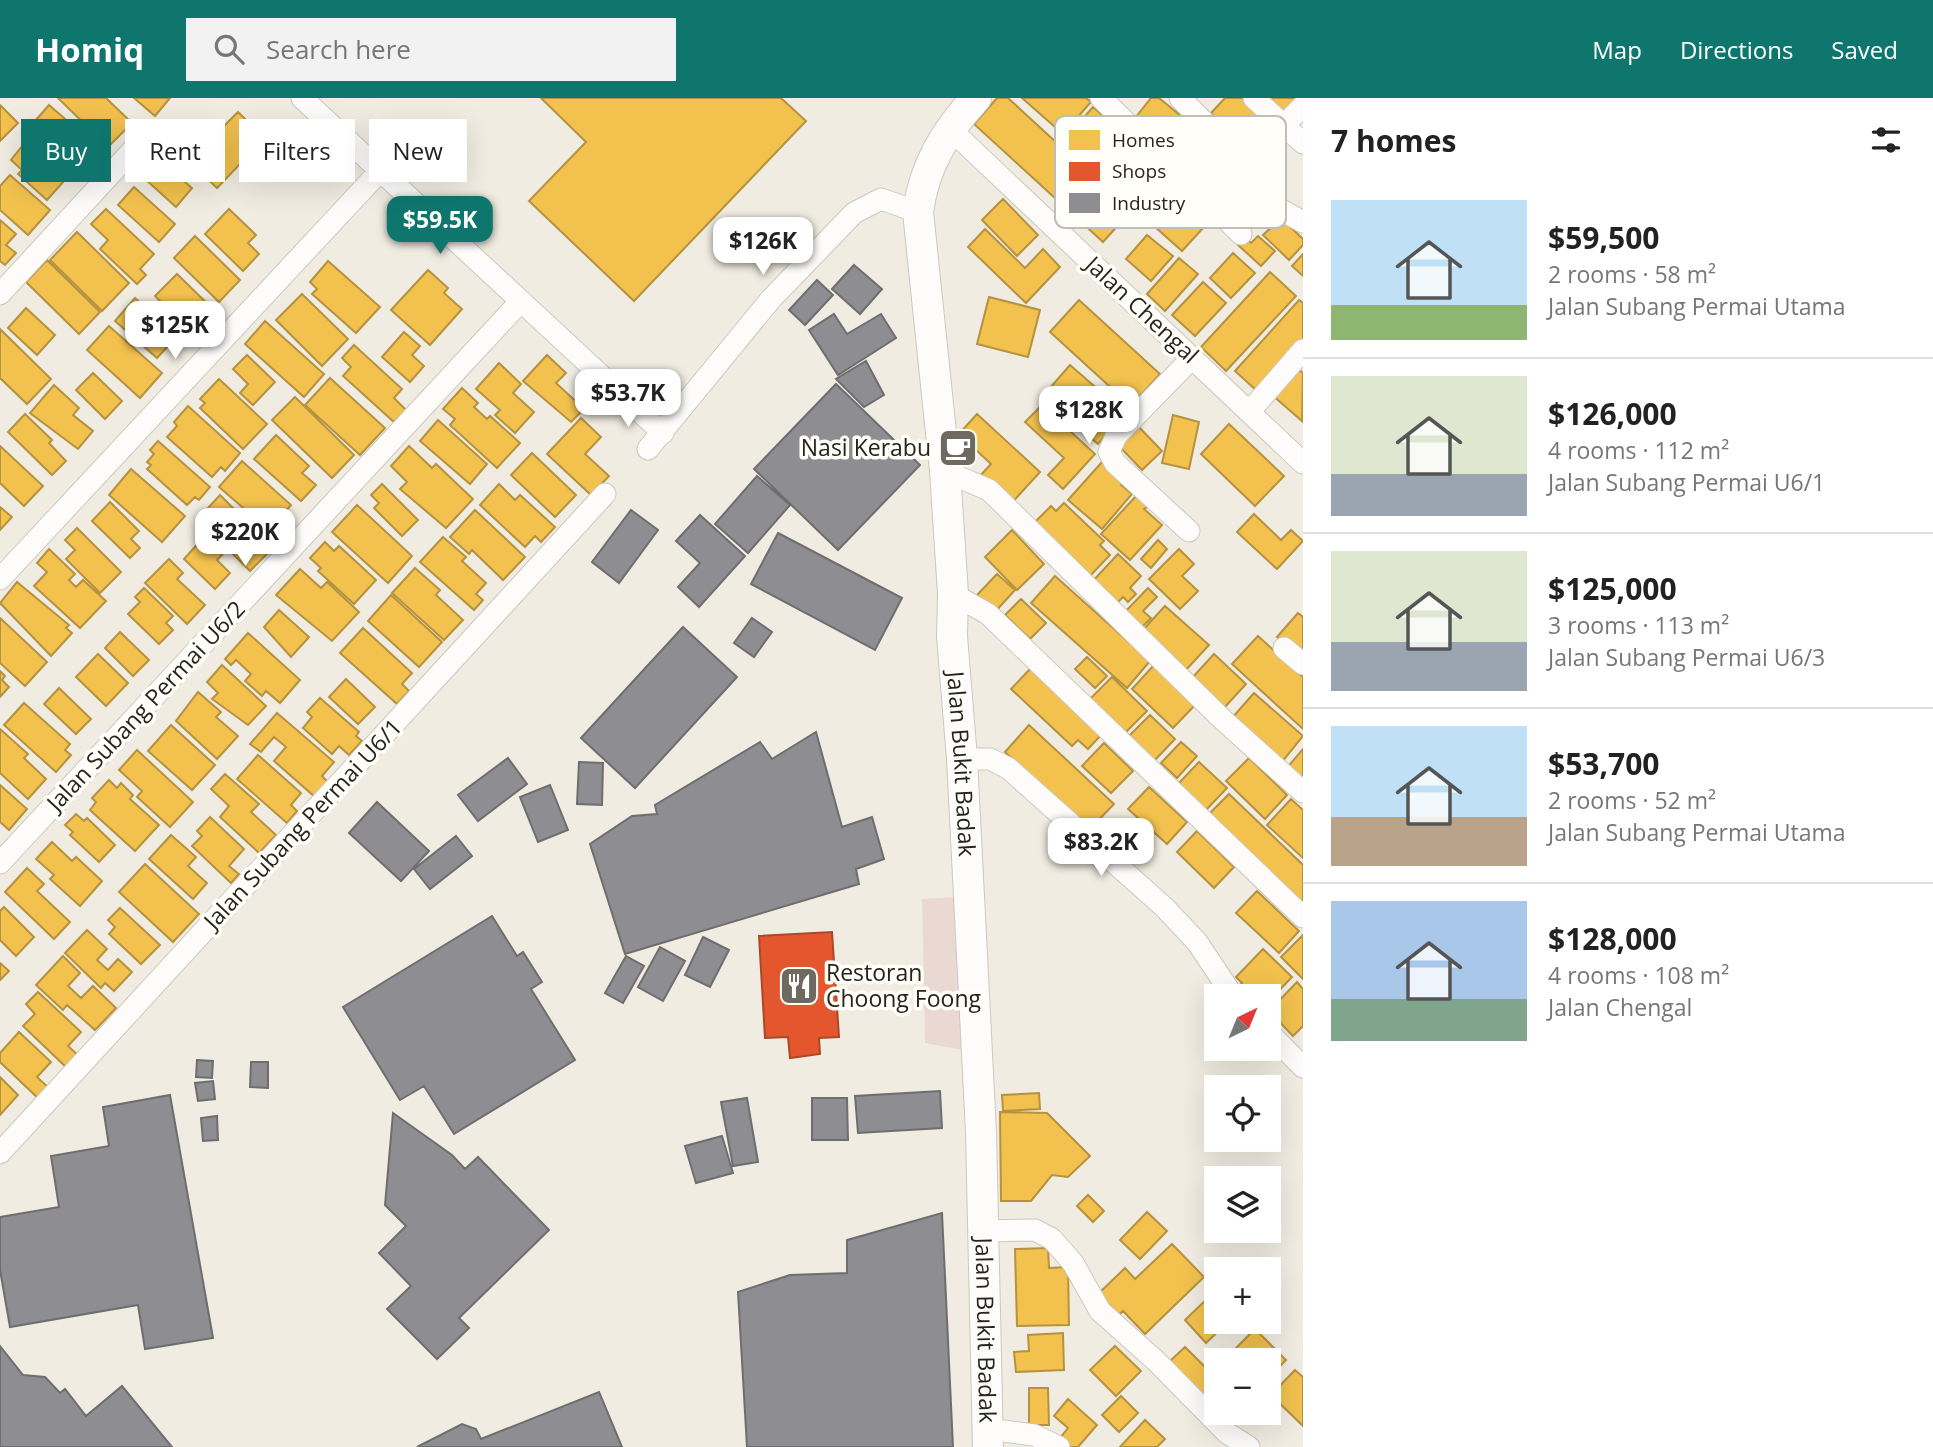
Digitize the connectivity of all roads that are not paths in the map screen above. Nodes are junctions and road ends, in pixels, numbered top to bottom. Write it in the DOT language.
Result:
graph roads {
  1 [pos="302,98"];
  2 [pos="976,98"];
  3 [pos="1101,98"];
  4 [pos="1180,98"];
  5 [pos="1254,98"];
  6 [pos="1303,106"];
  7 [pos="1120,116"];
  8 [pos="1198,116"];
  9 [pos="1272,116"];
  10 [pos="1286,124"];
  11 [pos="949,128"];
  12 [pos="1286,129"];
  13 [pos="1303,143"];
  14 [pos="125,159"];
  15 [pos="369,161"];
  16 [pos="370,182"];
  17 [pos="392,182"];
  18 [pos="919,212"];
  19 [pos="1286,212"];
  20 [pos="1303,222"];
  21 [pos="1235,228"];
  22 [pos="1241,234"];
  23 [pos="0,295"];
  24 [pos="520,302"];
  25 [pos="1303,350"];
  26 [pos="1192,358"];
  27 [pos="1250,411"];
  28 [pos="663,433"];
  29 [pos="648,449"];
  30 [pos="1303,463"];
  31 [pos="945,471"];
  32 [pos="605,494"];
  33 [pos="1189,531"];
  34 [pos="0,579"];
  35 [pos="953,594"];
  36 [pos="1284,648"];
  37 [pos="1303,664"];
  38 [pos="961,759"];
  39 [pos="1303,792"];
  40 [pos="0,863"];
  41 [pos="1303,917"];
  42 [pos="1225,984"];
  43 [pos="1281,1044"];
  44 [pos="1303,1067"];
  45 [pos="0,1153"];
  46 [pos="981,1231"];
  47 [pos="987,1438"];
  48 [pos="1059,1447"];
  49 [pos="1249,1447"];
  1 -- 15 [label="street"];
  2 -- 11 [label="main road, Jalan Bukit Badak"];
  3 -- 7 [label="street"];
  4 -- 8 [label="street"];
  5 -- 9 [label="street"];
  6 -- 10 [label="street"];
  11 -- 18 [label="main road, Jalan Bukit Badak"];
  11 -- 26 [label="street, Jalan Chengal"];
  12 -- 13 [label="street"];
  14 -- 23 [label="street"];
  16 -- 34 [label="street"];
  17 -- 24 [label="street"];
  18 -- 28 [label="street"];
  18 -- 31 [label="main road, Jalan Bukit Badak"];
  19 -- 20 [label="street"];
  21 -- 22 [label="street"];
  24 -- 28 [label="street"];
  24 -- 40 [label="street, Jalan Subang Permai U6/2"];
  25 -- 27 [label="street"];
  26 -- 27 [label="street, Jalan Chengal"];
  26 -- 33 [label="street"];
  27 -- 30 [label="street, Jalan Chengal"];
  28 -- 29 [label="street"];
  31 -- 35 [label="main road, Jalan Bukit Badak"];
  31 -- 39 [label="street"];
  32 -- 45 [label="street, Jalan Subang Permai U6/1"];
  35 -- 38 [label="main road, Jalan Bukit Badak"];
  35 -- 41 [label="street"];
  36 -- 37 [label="street"];
  38 -- 42 [label="street"];
  38 -- 46 [label="main road, Jalan Bukit Badak"];
  43 -- 44 [label="street"];
  46 -- 47 [label="main road, Jalan Bukit Badak"];
  46 -- 49 [label="street"];
  47 -- 48 [label="street"];
}
